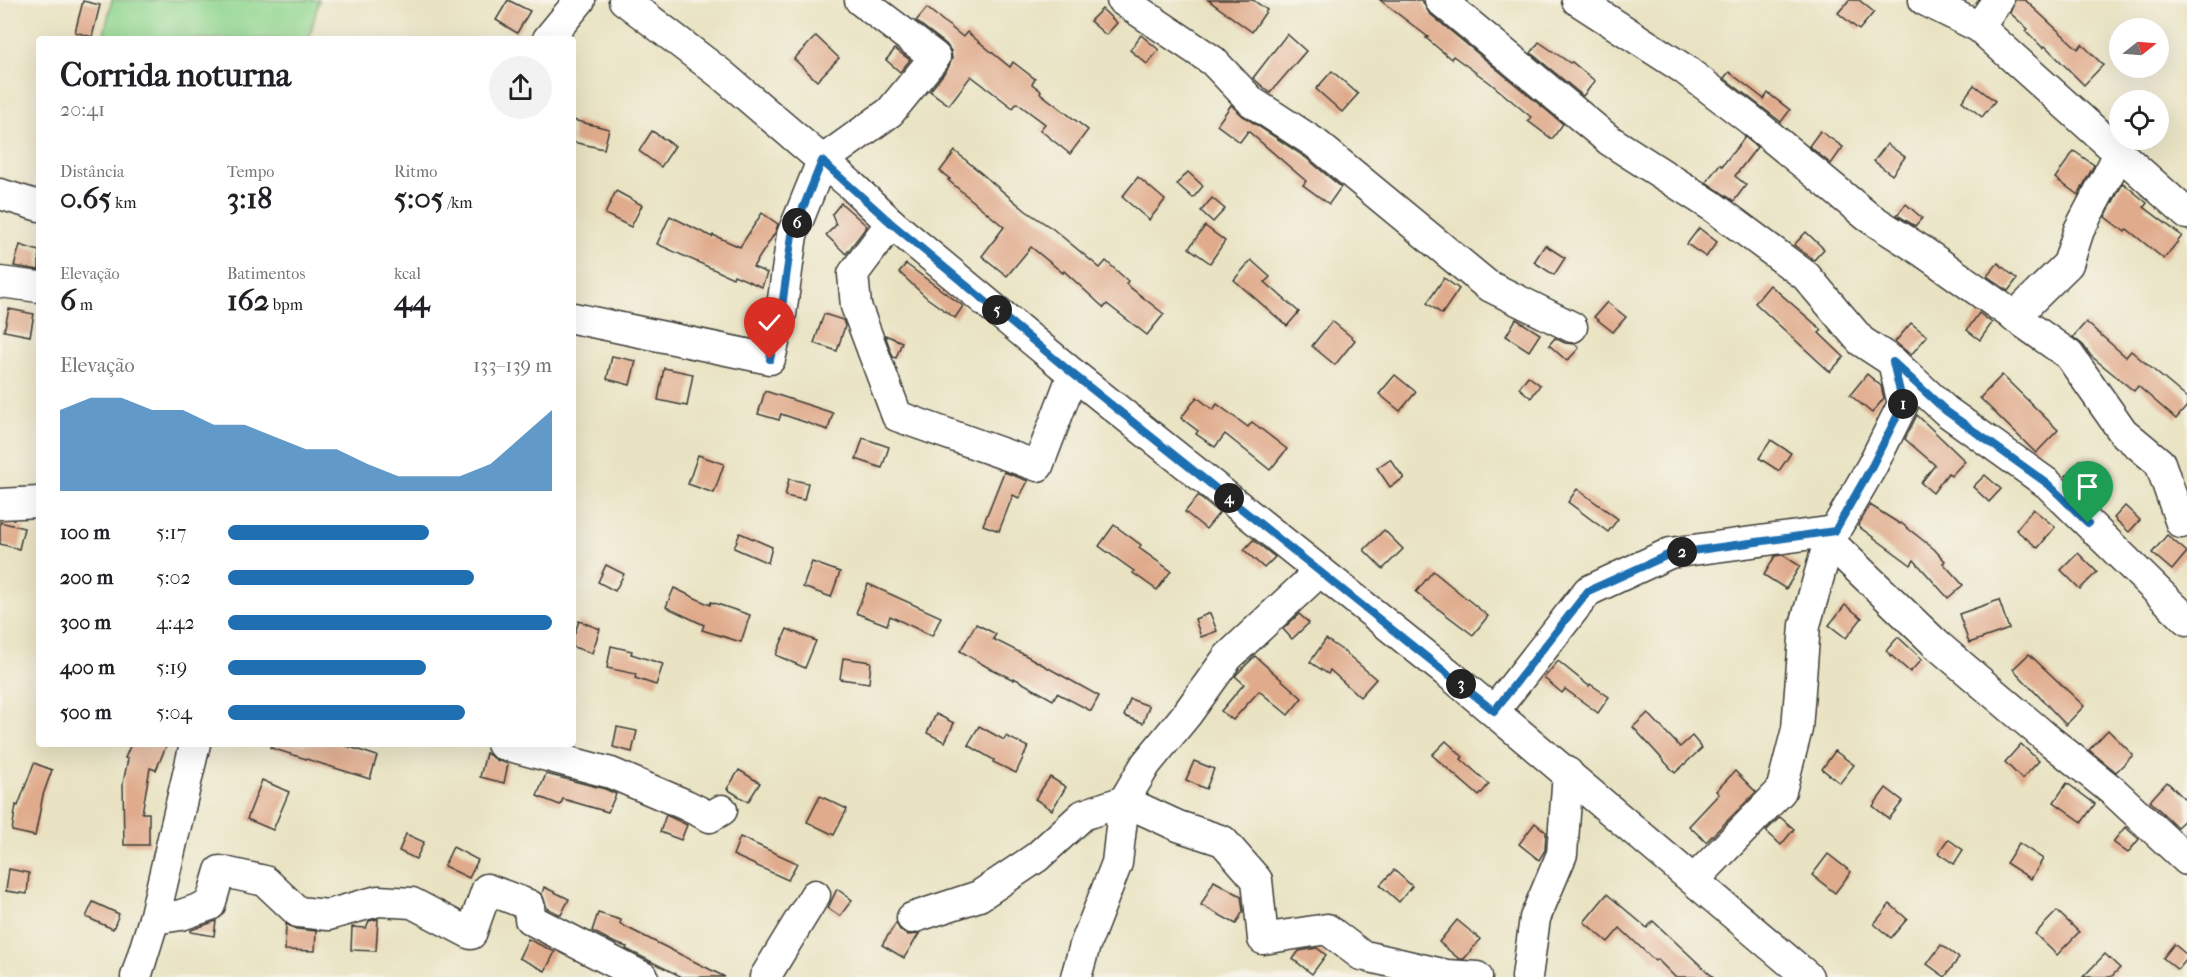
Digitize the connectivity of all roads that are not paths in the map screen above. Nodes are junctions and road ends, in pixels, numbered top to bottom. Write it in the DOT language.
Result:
graph roads {
  1 [pos="580,0"];
  2 [pos="624,0"];
  3 [pos="860,0"];
  4 [pos="1122,0"];
  5 [pos="1440,0"];
  6 [pos="1577,0"];
  7 [pos="1924,0"];
  8 [pos="1998,0"];
  9 [pos="1979,27"];
  10 [pos="550,36"];
  11 [pos="2119,154"];
  12 [pos="822,161"];
  13 [pos="0,194"];
  14 [pos="36,205"];
  15 [pos="2187,214"];
  16 [pos="891,223"];
  17 [pos="0,282"];
  18 [pos="36,287"];
  19 [pos="2014,316"];
  20 [pos="576,319"];
  21 [pos="1572,327"];
  22 [pos="1893,362"];
  23 [pos="1073,374"];
  24 [pos="36,502"];
  25 [pos="0,504"];
  26 [pos="2181,523"];
  27 [pos="1832,536"];
  28 [pos="1320,571"];
  29 [pos="2187,620"];
  30 [pos="1494,711"];
  31 [pos="194,747"];
  32 [pos="513,747"];
  33 [pos="1568,772"];
  34 [pos="1124,801"];
  35 [pos="722,810"];
  36 [pos="2187,860"];
  37 [pos="1694,880"];
  38 [pos="815,894"];
  39 [pos="912,918"];
  40 [pos="154,919"];
  41 [pos="136,977"];
  42 [pos="643,977"];
  43 [pos="765,977"];
  44 [pos="1076,977"];
  45 [pos="1477,977"];
  46 [pos="1527,977"];
  47 [pos="1808,977"];
  1 -- 10 [label="street"];
  2 -- 12 [label="street"];
  3 -- 12 [label="street"];
  4 -- 21 [label="street"];
  5 -- 22 [label="street"];
  6 -- 19 [label="street"];
  7 -- 9 [label="street"];
  8 -- 9 [label="street"];
  9 -- 11 [label="street"];
  11 -- 15 [label="street"];
  11 -- 19 [label="street"];
  12 -- 16 [label="street"];
  12 -- 20 [label="street"];
  13 -- 14 [label="street"];
  16 -- 23 [label="street"];
  16 -- 23 [label="street"];
  17 -- 18 [label="street"];
  19 -- 26 [label="street"];
  22 -- 27 [label="street"];
  22 -- 29 [label="street"];
  23 -- 28 [label="street"];
  24 -- 25 [label="street"];
  27 -- 30 [label="street"];
  27 -- 36 [label="street"];
  27 -- 37 [label="street"];
  28 -- 30 [label="street"];
  28 -- 34 [label="street"];
  30 -- 33 [label="street"];
  31 -- 40 [label="street"];
  32 -- 35 [label="street"];
  33 -- 37 [label="street"];
  33 -- 46 [label="street"];
  34 -- 39 [label="street"];
  34 -- 44 [label="street"];
  34 -- 45 [label="street"];
  37 -- 47 [label="street"];
  38 -- 43 [label="street"];
  40 -- 41 [label="street"];
  40 -- 42 [label="street"];
}
